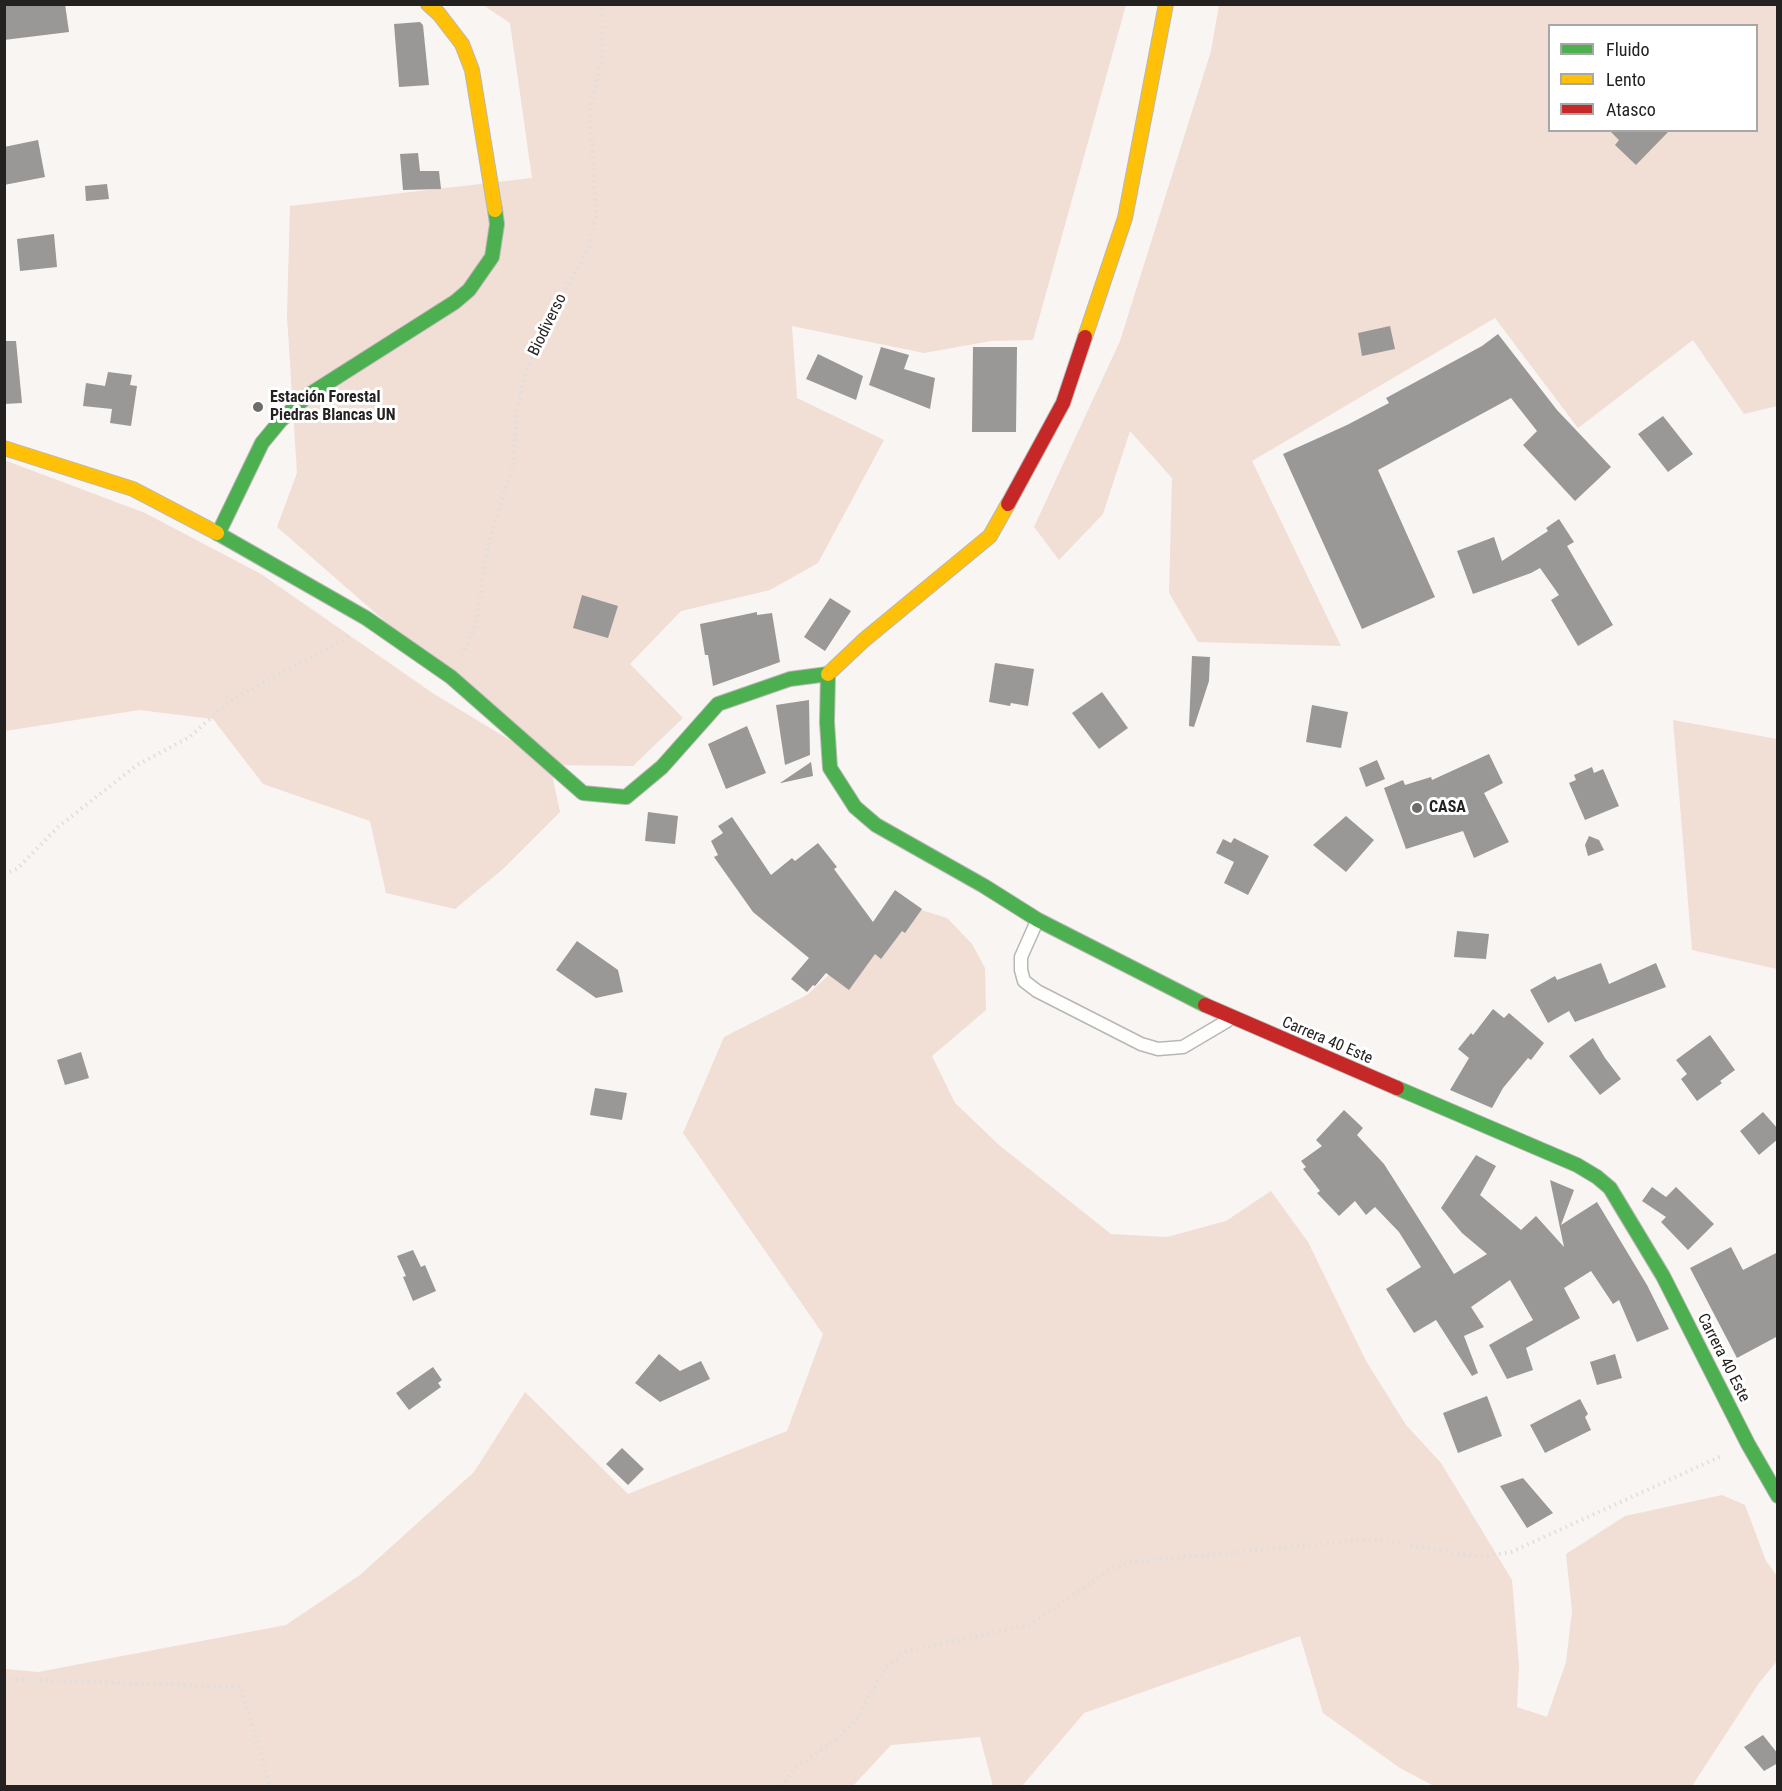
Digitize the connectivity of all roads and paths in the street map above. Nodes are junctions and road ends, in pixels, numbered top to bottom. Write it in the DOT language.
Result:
graph roads {
  1 [pos="428,4"];
  2 [pos="600,4"];
  3 [pos="1166,4"];
  4 [pos="4,448"];
  5 [pos="218,534"];
  6 [pos="366,618"];
  7 [pos="828,674"];
  8 [pos="451,677"];
  9 [pos="4,874"];
  10 [pos="1038,920"];
  11 [pos="1233,1018"];
  12 [pos="1748,1444"];
  13 [pos="1778,1496"];
  14 [pos="4,1679"];
  15 [pos="270,1786"];
  16 [pos="782,1786"];
  1 -- 5 [label="street"];
  2 -- 8 [label="path, Biodiverso"];
  3 -- 7 [label="street"];
  4 -- 5 [label="street"];
  5 -- 6 [label="street"];
  6 -- 8 [label="street"];
  6 -- 9 [label="path"];
  7 -- 8 [label="street"];
  7 -- 10 [label="street, Carrera 40 Este"];
  10 -- 11 [label="street, Carrera 40 Este"];
  10 -- 11 [label="lane"];
  11 -- 12 [label="street, Carrera 40 Este"];
  12 -- 13 [label="street, Carrera 40 Este"];
  12 -- 16 [label="path"];
  14 -- 15 [label="path"];
}
